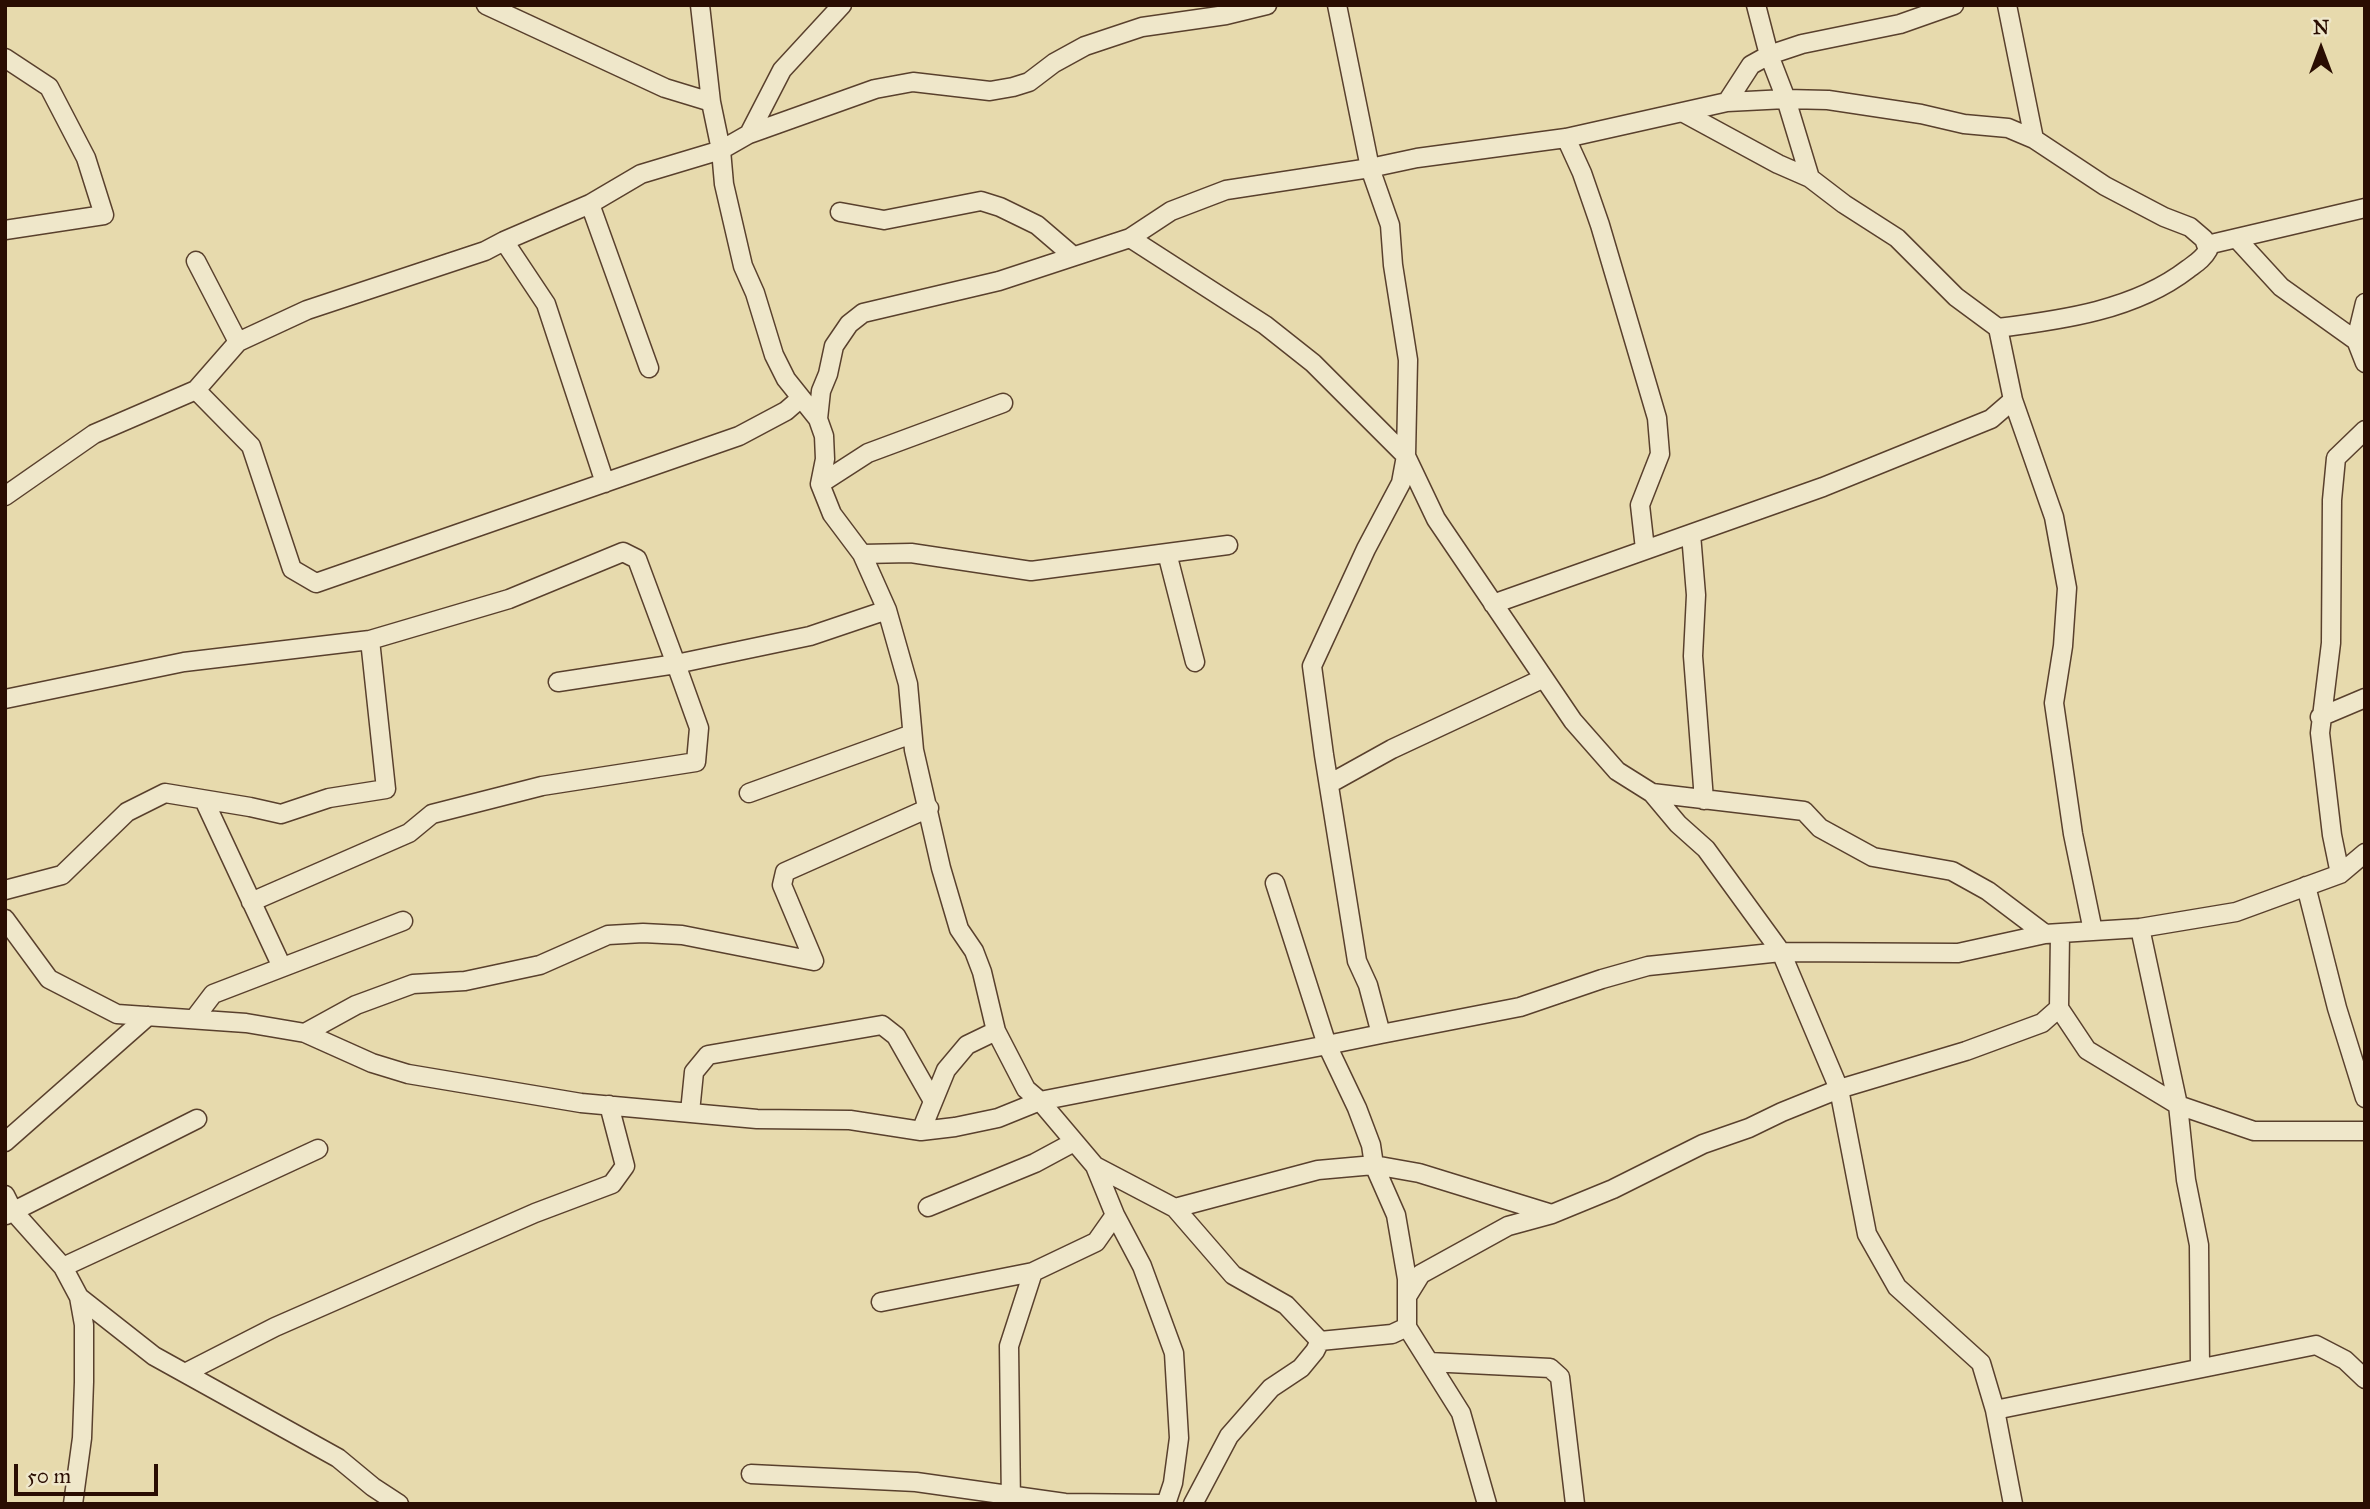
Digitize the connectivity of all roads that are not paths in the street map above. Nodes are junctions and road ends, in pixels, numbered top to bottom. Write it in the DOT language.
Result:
graph roads {
  1 [pos="486,5"];
  2 [pos="700,5"];
  3 [pos="842,5"];
  4 [pos="1267,5"];
  5 [pos="1337,5"];
  6 [pos="1756,5"];
  7 [pos="1954,5"];
  8 [pos="2007,5"];
  9 [pos="1769,55"];
  10 [pos="5,58"];
  11 [pos="1786,99"];
  12 [pos="711,102"];
  13 [pos="1727,102"];
  14 [pos="1684,113"];
  15 [pos="749,134"];
  16 [pos="1566,138"];
  17 [pos="2034,139"];
  18 [pos="721,150"];
  19 [pos="1370,169"];
  20 [pos="1810,178"];
  21 [pos="590,204"];
  22 [pos="2365,208"];
  23 [pos="840,212"];
  24 [pos="5,230"];
  25 [pos="1130,238"];
  26 [pos="2237,239"];
  27 [pos="504,241"];
  28 [pos="2207,245"];
  29 [pos="1072,256"];
  30 [pos="196,261"];
  31 [pos="2365,303"];
  32 [pos="1998,328"];
  33 [pos="238,342"];
  34 [pos="2361,344"];
  35 [pos="2365,363"];
  36 [pos="649,368"];
  37 [pos="195,390"];
  38 [pos="801,398"];
  39 [pos="2013,400"];
  40 [pos="1003,403"];
  41 [pos="818,419"];
  42 [pos="2365,430"];
  43 [pos="1406,456"];
  44 [pos="606,483"];
  45 [pos="820,484"];
  46 [pos="5,496"];
  47 [pos="1691,534"];
  48 [pos="1228,545"];
  49 [pos="1645,549"];
  50 [pos="1167,553"];
  51 [pos="862,554"];
  52 [pos="1493,604"];
  53 [pos="887,610"];
  54 [pos="370,640"];
  55 [pos="1195,662"];
  56 [pos="676,664"];
  57 [pos="1544,678"];
  58 [pos="558,682"];
  59 [pos="2365,698"];
  60 [pos="5,699"];
  61 [pos="2320,717"];
  62 [pos="912,734"];
  63 [pos="1328,784"];
  64 [pos="750,793"];
  65 [pos="1652,793"];
  66 [pos="204,800"];
  67 [pos="1704,800"];
  68 [pos="929,808"];
  69 [pos="2365,853"];
  70 [pos="2340,874"];
  71 [pos="1275,883"];
  72 [pos="2306,886"];
  73 [pos="5,890"];
  74 [pos="251,902"];
  75 [pos="5,919"];
  76 [pos="403,921"];
  77 [pos="2140,928"];
  78 [pos="2093,931"];
  79 [pos="2052,934"];
  80 [pos="1782,952"];
  81 [pos="282,967"];
  82 [pos="2059,1008"];
  83 [pos="148,1016"];
  84 [pos="194,1019"];
  85 [pos="996,1031"];
  86 [pos="305,1033"];
  87 [pos="1381,1034"];
  88 [pos="1327,1045"];
  89 [pos="1839,1089"];
  90 [pos="2365,1098"];
  91 [pos="933,1101"];
  92 [pos="1040,1101"];
  93 [pos="609,1105"];
  94 [pos="2178,1105"];
  95 [pos="691,1112"];
  96 [pos="197,1119"];
  97 [pos="2365,1130"];
  98 [pos="921,1131"];
  99 [pos="5,1142"];
  100 [pos="1074,1142"];
  101 [pos="318,1149"];
  102 [pos="1374,1165"];
  103 [pos="1095,1166"];
  104 [pos="8,1207"];
  105 [pos="928,1207"];
  106 [pos="1175,1208"];
  107 [pos="1552,1214"];
  108 [pos="1115,1215"];
  109 [pos="62,1267"];
  110 [pos="1033,1272"];
  111 [pos="1408,1295"];
  112 [pos="79,1297"];
  113 [pos="881,1302"];
  114 [pos="1407,1327"];
  115 [pos="1320,1341"];
  116 [pos="1429,1362"];
  117 [pos="2200,1368"];
  118 [pos="185,1373"];
  119 [pos="2365,1379"];
  120 [pos="1995,1409"];
  121 [pos="751,1474"];
  122 [pos="1011,1500"];
  123 [pos="73,1504"];
  124 [pos="399,1504"];
  125 [pos="1164,1504"];
  126 [pos="1193,1504"];
  127 [pos="1486,1504"];
  128 [pos="1575,1504"];
  129 [pos="2013,1504"];
  1 -- 12 [label="street"];
  2 -- 12 [label="street"];
  3 -- 15 [label="street"];
  4 -- 15 [label="street"];
  5 -- 19 [label="street"];
  6 -- 9 [label="street"];
  7 -- 9 [label="street"];
  8 -- 17 [label="street"];
  9 -- 11 [label="street"];
  9 -- 13 [label="street"];
  10 -- 24 [label="street"];
  11 -- 13 [label="street"];
  11 -- 17 [label="street"];
  11 -- 20 [label="street"];
  12 -- 18 [label="street"];
  13 -- 14 [label="street"];
  14 -- 16 [label="street"];
  14 -- 20 [label="street"];
  15 -- 18 [label="street"];
  16 -- 19 [label="street"];
  16 -- 49 [label="street"];
  17 -- 28 [label="street"];
  18 -- 21 [label="street"];
  18 -- 38 [label="street"];
  19 -- 25 [label="street"];
  19 -- 43 [label="street"];
  20 -- 32 [label="street"];
  21 -- 27 [label="street"];
  21 -- 36 [label="street"];
  22 -- 26 [label="street"];
  23 -- 29 [label="street"];
  25 -- 29 [label="street"];
  25 -- 43 [label="street"];
  26 -- 28 [label="street"];
  26 -- 34 [label="street"];
  27 -- 33 [label="street"];
  27 -- 44 [label="street"];
  28 -- 32 [label="street"];
  29 -- 41 [label="street"];
  30 -- 33 [label="street"];
  31 -- 34 [label="street"];
  32 -- 39 [label="street"];
  33 -- 37 [label="street"];
  34 -- 35 [label="street"];
  37 -- 44 [label="street"];
  37 -- 46 [label="street"];
  38 -- 41 [label="street"];
  38 -- 44 [label="street"];
  39 -- 47 [label="street"];
  39 -- 78 [label="street"];
  40 -- 45 [label="street"];
  41 -- 45 [label="street"];
  42 -- 61 [label="street"];
  43 -- 52 [label="street"];
  43 -- 63 [label="street"];
  45 -- 51 [label="street"];
  47 -- 49 [label="street"];
  47 -- 67 [label="street"];
  48 -- 50 [label="street"];
  49 -- 52 [label="street"];
  50 -- 51 [label="street"];
  50 -- 55 [label="street"];
  51 -- 53 [label="street"];
  52 -- 57 [label="street"];
  53 -- 56 [label="street"];
  53 -- 62 [label="street"];
  54 -- 56 [label="street"];
  54 -- 60 [label="street"];
  54 -- 66 [label="street"];
  56 -- 58 [label="street"];
  56 -- 74 [label="street"];
  57 -- 63 [label="street"];
  57 -- 65 [label="street"];
  59 -- 61 [label="street"];
  61 -- 70 [label="street"];
  62 -- 64 [label="street"];
  62 -- 68 [label="street"];
  63 -- 87 [label="street"];
  65 -- 67 [label="street"];
  65 -- 80 [label="street"];
  66 -- 73 [label="street"];
  66 -- 74 [label="street"];
  67 -- 79 [label="street"];
  68 -- 85 [label="street"];
  68 -- 86 [label="street"];
  69 -- 70 [label="street"];
  70 -- 72 [label="street"];
  71 -- 88 [label="street"];
  72 -- 77 [label="street"];
  72 -- 90 [label="street"];
  74 -- 81 [label="street"];
  75 -- 83 [label="street"];
  76 -- 81 [label="street"];
  77 -- 78 [label="street"];
  77 -- 94 [label="street"];
  78 -- 79 [label="street"];
  79 -- 80 [label="street"];
  79 -- 82 [label="street"];
  80 -- 87 [label="street"];
  80 -- 89 [label="street"];
  81 -- 84 [label="street"];
  82 -- 89 [label="street"];
  82 -- 94 [label="street"];
  83 -- 84 [label="street"];
  83 -- 99 [label="street"];
  84 -- 86 [label="street"];
  85 -- 91 [label="street"];
  85 -- 92 [label="street"];
  86 -- 93 [label="street"];
  87 -- 88 [label="street"];
  88 -- 92 [label="street"];
  88 -- 102 [label="street"];
  89 -- 107 [label="street"];
  89 -- 120 [label="street"];
  91 -- 95 [label="street"];
  91 -- 98 [label="street"];
  92 -- 98 [label="street"];
  92 -- 100 [label="street"];
  93 -- 95 [label="street"];
  93 -- 118 [label="street"];
  94 -- 97 [label="street"];
  94 -- 117 [label="street"];
  95 -- 98 [label="street"];
  96 -- 104 [label="street"];
  100 -- 103 [label="street"];
  100 -- 105 [label="street"];
  101 -- 109 [label="street"];
  102 -- 106 [label="street"];
  102 -- 107 [label="street"];
  102 -- 111 [label="street"];
  103 -- 106 [label="street"];
  103 -- 108 [label="street"];
  104 -- 109 [label="street"];
  106 -- 115 [label="street"];
  107 -- 111 [label="street"];
  108 -- 110 [label="street"];
  108 -- 125 [label="street"];
  109 -- 112 [label="street"];
  110 -- 113 [label="street"];
  110 -- 122 [label="street"];
  111 -- 114 [label="street"];
  112 -- 118 [label="street"];
  112 -- 123 [label="street"];
  114 -- 115 [label="street"];
  114 -- 116 [label="street"];
  115 -- 126 [label="street"];
  116 -- 127 [label="street"];
  116 -- 128 [label="street"];
  117 -- 119 [label="street"];
  117 -- 120 [label="street"];
  118 -- 124 [label="street"];
  120 -- 129 [label="street"];
  121 -- 122 [label="street"];
  122 -- 125 [label="street"];
}
